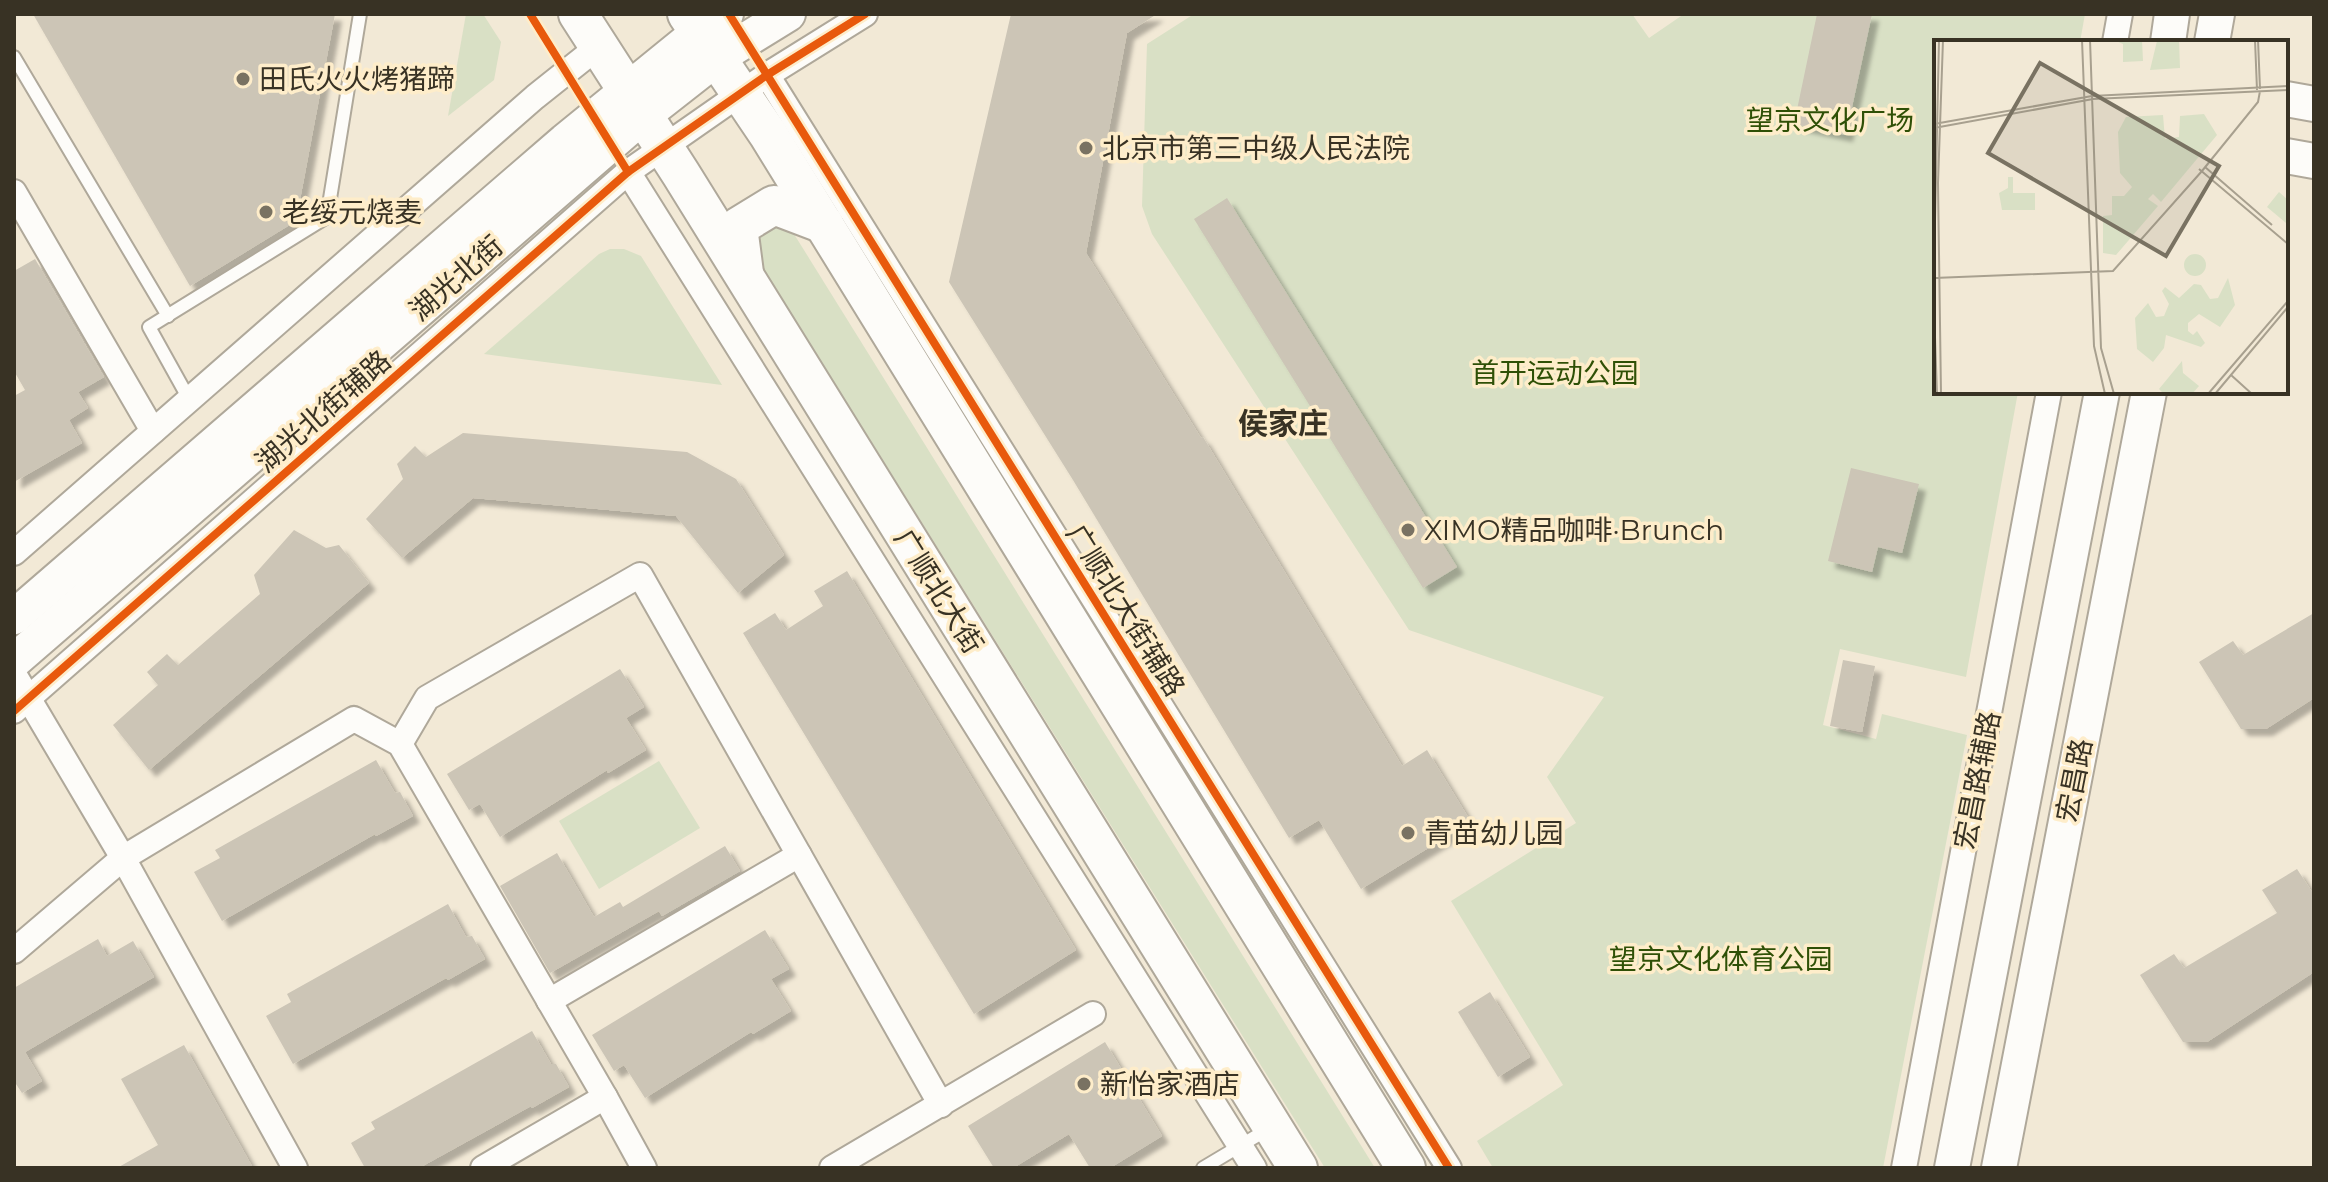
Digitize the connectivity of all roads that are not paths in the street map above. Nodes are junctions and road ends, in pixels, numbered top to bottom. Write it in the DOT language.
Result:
graph roads {
  1 [pos="360,14"];
  2 [pos="578,14"];
  3 [pos="788,14"];
  4 [pos="865,14"];
  5 [pos="2120,14"];
  6 [pos="2172,14"];
  7 [pos="2217,14"];
  8 [pos="707,30"];
  9 [pos="2115,40"];
  10 [pos="2168,40"];
  11 [pos="2212,40"];
  12 [pos="599,46"];
  13 [pos="14,57"];
  14 [pos="754,84"];
  15 [pos="2288,99"];
  16 [pos="2314,104"];
  17 [pos="644,117"];
  18 [pos="2288,156"];
  19 [pos="2314,161"];
  20 [pos="628,172"];
  21 [pos="14,192"];
  22 [pos="824,224"];
  23 [pos="744,277"];
  24 [pos="168,316"];
  25 [pos="2049,394"];
  26 [pos="2102,394"];
  27 [pos="2149,394"];
  28 [pos="189,399"];
  29 [pos="153,431"];
  30 [pos="14,553"];
  31 [pos="14,617"];
  32 [pos="14,661"];
  33 [pos="14,674"];
  34 [pos="21,705"];
  35 [pos="400,744"];
  36 [pos="799,855"];
  37 [pos="123,858"];
  38 [pos="14,951"];
  39 [pos="549,1001"];
  40 [pos="1093,1014"];
  41 [pos="605,1097"];
  42 [pos="941,1105"];
  43 [pos="1273,1126"];
  44 [pos="1240,1146"];
  45 [pos="295,1168"];
  46 [pos="483,1168"];
  47 [pos="644,1168"];
  48 [pos="832,1168"];
  49 [pos="1203,1168"];
  50 [pos="1254,1168"];
  51 [pos="1298,1168"];
  52 [pos="1406,1168"];
  53 [pos="1449,1168"];
  54 [pos="1904,1168"];
  55 [pos="1952,1168"];
  56 [pos="1999,1168"];
  1 -- 24 [label="lane"];
  2 -- 12 [label="main road, 广顺北大街"];
  3 -- 8 [label="street"];
  4 -- 14 [label="street, 湖光北街辅路"];
  5 -- 9 [label="street"];
  6 -- 10 [label="street"];
  7 -- 11 [label="street"];
  8 -- 14 [label="main road"];
  8 -- 17 [label="street"];
  12 -- 17 [label="main road, 广顺北大街"];
  12 -- 28 [label="street"];
  13 -- 24 [label="lane"];
  14 -- 17 [label="street, 湖光北街辅路"];
  14 -- 22 [label="main road"];
  14 -- 53 [label="street, 广顺北大街辅路"];
  15 -- 16 [label="street"];
  17 -- 20 [label="street, 湖光北街辅路"];
  17 -- 23 [label="main road, 广顺北大街"];
  17 -- 31 [label="street, 湖光北街"];
  17 -- 32 [label="street, 湖光北街"];
  18 -- 19 [label="street"];
  20 -- 34 [label="street, 湖光北街辅路"];
  20 -- 44 [label="street"];
  21 -- 29 [label="street"];
  22 -- 23 [label="main road"];
  22 -- 52 [label="main road"];
  23 -- 43 [label="main road, 广顺北大街"];
  24 -- 28 [label="lane"];
  25 -- 54 [label="street, 宏昌路辅路"];
  26 -- 55 [label="street, 宏昌路"];
  27 -- 56 [label="street, 宏昌路"];
  28 -- 29 [label="street"];
  29 -- 30 [label="street"];
  33 -- 34 [label="street"];
  34 -- 37 [label="street"];
  35 -- 36 [label="street"];
  35 -- 37 [label="street"];
  35 -- 39 [label="street"];
  36 -- 39 [label="street"];
  36 -- 42 [label="street"];
  37 -- 38 [label="street"];
  37 -- 45 [label="street"];
  39 -- 41 [label="street"];
  40 -- 42 [label="street"];
  41 -- 46 [label="street"];
  41 -- 47 [label="street"];
  42 -- 48 [label="street"];
  43 -- 44 [label="lane"];
  43 -- 51 [label="main road, 广顺北大街"];
  44 -- 49 [label="lane"];
  44 -- 50 [label="street"];
}
